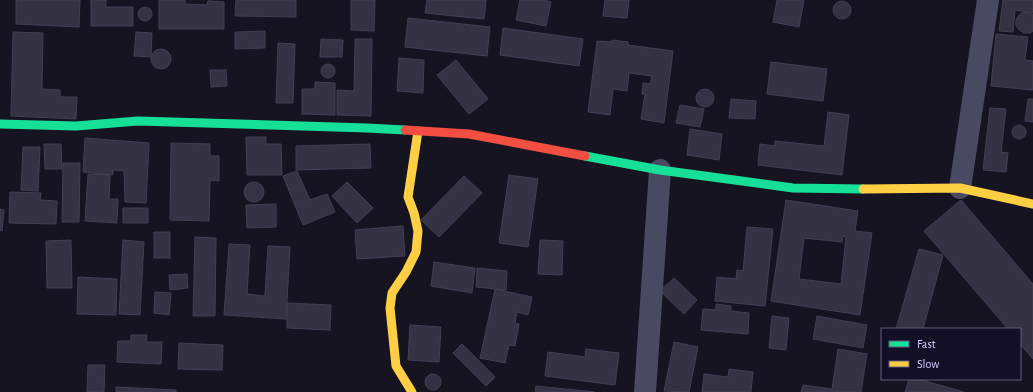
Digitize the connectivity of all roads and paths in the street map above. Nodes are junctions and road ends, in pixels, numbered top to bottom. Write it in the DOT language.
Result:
graph roads {
  1 [pos="988,0"];
  2 [pos="0,124"];
  3 [pos="418,131"];
  4 [pos="660,170"];
  5 [pos="960,188"];
  6 [pos="1033,204"];
  7 [pos="412,392"];
  8 [pos="645,392"];
  1 -- 5 [label="street"];
  2 -- 3 [label="street"];
  3 -- 4 [label="street"];
  3 -- 7 [label="street"];
  4 -- 5 [label="street"];
  4 -- 8 [label="street"];
  5 -- 6 [label="street"];
}
